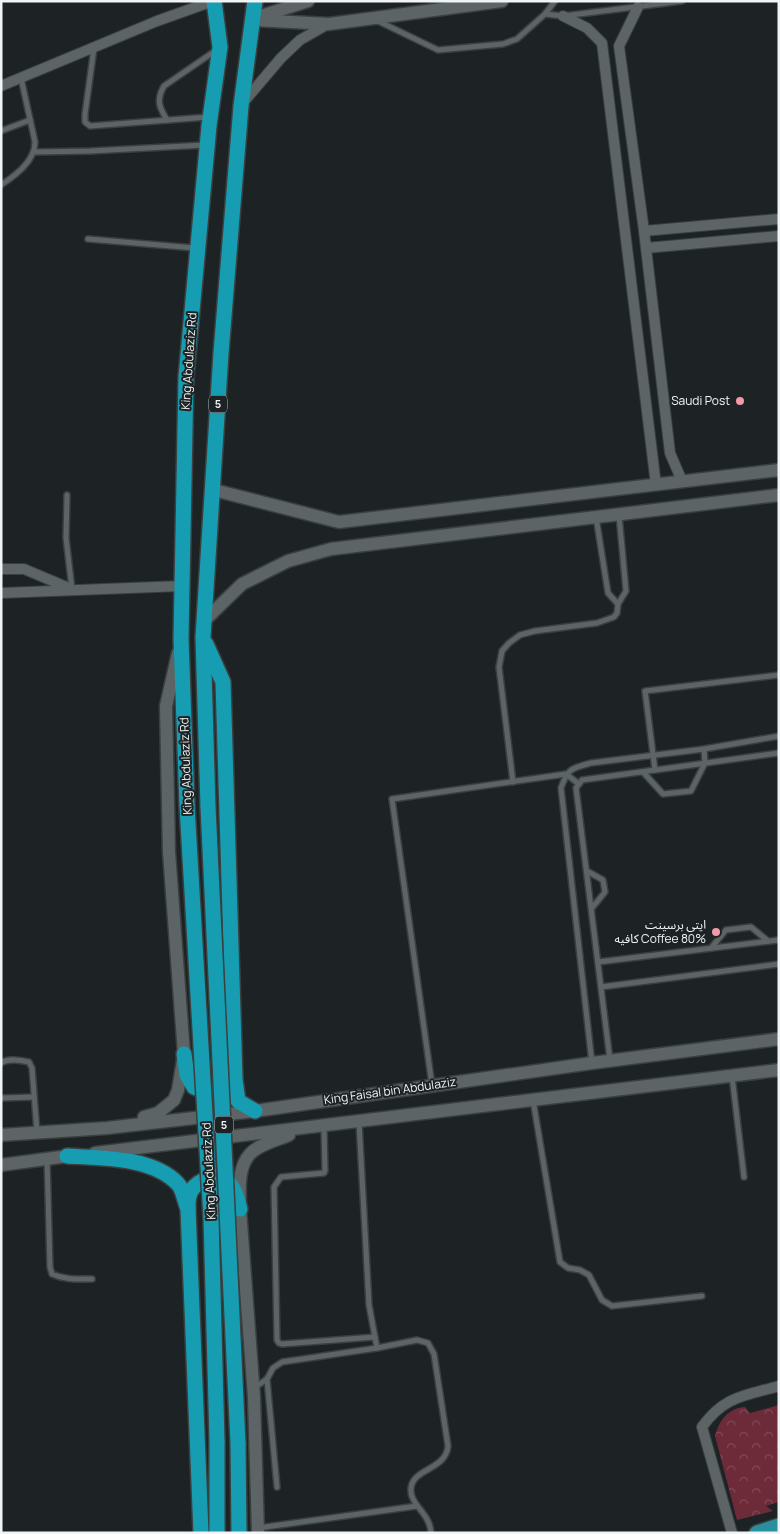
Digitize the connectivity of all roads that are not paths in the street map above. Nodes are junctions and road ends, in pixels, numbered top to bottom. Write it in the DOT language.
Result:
graph roads {
  1 [pos="214,1"];
  2 [pos="255,1"];
  3 [pos="308,1"];
  4 [pos="502,1"];
  5 [pos="555,1"];
  6 [pos="682,1"];
  7 [pos="638,7"];
  8 [pos="544,14"];
  9 [pos="562,16"];
  10 [pos="373,18"];
  11 [pos="252,20"];
  12 [pos="329,24"];
  13 [pos="220,47"];
  14 [pos="94,48"];
  15 [pos="21,78"];
  16 [pos="1,86"];
  17 [pos="241,106"];
  18 [pos="211,117"];
  19 [pos="30,120"];
  20 [pos="167,120"];
  21 [pos="1,131"];
  22 [pos="208,145"];
  23 [pos="35,152"];
  24 [pos="1,185"];
  25 [pos="779,220"];
  26 [pos="644,232"];
  27 [pos="779,236"];
  28 [pos="88,239"];
  29 [pos="198,248"];
  30 [pos="646,248"];
  31 [pos="779,470"];
  32 [pos="682,481"];
  33 [pos="656,484"];
  34 [pos="214,490"];
  35 [pos="67,494"];
  36 [pos="779,495"];
  37 [pos="619,514"];
  38 [pos="596,517"];
  39 [pos="1,569"];
  40 [pos="181,586"];
  41 [pos="72,589"];
  42 [pos="1,593"];
  43 [pos="618,604"];
  44 [pos="205,620"];
  45 [pos="204,637"];
  46 [pos="181,639"];
  47 [pos="779,675"];
  48 [pos="779,736"];
  49 [pos="704,749"];
  50 [pos="779,753"];
  51 [pos="653,754"];
  52 [pos="705,764"];
  53 [pos="654,770"];
  54 [pos="643,772"];
  55 [pos="566,774"];
  56 [pos="513,782"];
  57 [pos="579,784"];
  58 [pos="587,871"];
  59 [pos="592,908"];
  60 [pos="779,940"];
  61 [pos="768,941"];
  62 [pos="711,948"];
  63 [pos="598,962"];
  64 [pos="779,964"];
  65 [pos="601,987"];
  66 [pos="779,1039"];
  67 [pos="184,1054"];
  68 [pos="235,1055"];
  69 [pos="610,1060"];
  70 [pos="1,1063"];
  71 [pos="592,1063"];
  72 [pos="779,1070"];
  73 [pos="732,1075"];
  74 [pos="432,1085"];
  75 [pos="34,1097"];
  76 [pos="1,1098"];
  77 [pos="532,1100"];
  78 [pos="255,1111"];
  79 [pos="359,1122"];
  80 [pos="324,1126"];
  81 [pos="107,1128"];
  82 [pos="308,1128"];
  83 [pos="37,1132"];
  84 [pos="1,1135"];
  85 [pos="67,1156"];
  86 [pos="47,1159"];
  87 [pos="1,1165"];
  88 [pos="744,1177"];
  89 [pos="188,1209"];
  90 [pos="240,1209"];
  91 [pos="92,1279"];
  92 [pos="702,1296"];
  93 [pos="375,1337"];
  94 [pos="377,1348"];
  95 [pos="267,1379"];
  96 [pos="779,1386"];
  97 [pos="253,1388"];
  98 [pos="277,1487"];
  99 [pos="417,1506"];
  100 [pos="779,1526"];
  101 [pos="258,1531"];
  102 [pos="201,1533"];
  103 [pos="217,1533"];
  104 [pos="239,1533"];
  105 [pos="431,1533"];
  106 [pos="732,1533"];
  107 [pos="757,1533"];
  1 -- 13 [label="highway, King Abdulaziz Rd / 5"];
  1 -- 14 [label="street"];
  2 -- 11 [label="highway, King Abdulaziz Rd / 5"];
  3 -- 11 [label="street"];
  4 -- 10 [label="street"];
  5 -- 8 [label="lane"];
  6 -- 7 [label="lane"];
  7 -- 9 [label="lane"];
  7 -- 26 [label="street"];
  8 -- 9 [label="lane"];
  8 -- 10 [label="lane"];
  9 -- 33 [label="street"];
  10 -- 12 [label="street"];
  11 -- 12 [label="street"];
  11 -- 17 [label="highway, King Abdulaziz Rd / 5"];
  12 -- 17 [label="street"];
  13 -- 18 [label="highway, King Abdulaziz Rd / 5"];
  13 -- 20 [label="lane"];
  14 -- 15 [label="street"];
  14 -- 20 [label="lane"];
  15 -- 16 [label="street"];
  15 -- 19 [label="lane"];
  17 -- 34 [label="highway, King Abdulaziz Rd / 5"];
  18 -- 20 [label="lane"];
  18 -- 22 [label="highway, King Abdulaziz Rd / 5"];
  19 -- 21 [label="lane"];
  19 -- 23 [label="lane"];
  22 -- 23 [label="lane"];
  22 -- 29 [label="highway, King Abdulaziz Rd / 5"];
  23 -- 24 [label="lane"];
  25 -- 26 [label="street"];
  26 -- 30 [label="street"];
  27 -- 30 [label="street"];
  28 -- 29 [label="lane"];
  29 -- 40 [label="highway, King Abdulaziz Rd / 5"];
  30 -- 32 [label="street"];
  31 -- 32 [label="street"];
  32 -- 33 [label="street"];
  33 -- 34 [label="street"];
  34 -- 44 [label="highway, King Abdulaziz Rd / 5"];
  35 -- 41 [label="lane"];
  36 -- 37 [label="street"];
  37 -- 38 [label="street"];
  37 -- 43 [label="lane"];
  38 -- 43 [label="lane"];
  38 -- 44 [label="street"];
  39 -- 41 [label="street"];
  40 -- 41 [label="street"];
  40 -- 46 [label="highway, King Abdulaziz Rd / 5"];
  41 -- 42 [label="street"];
  43 -- 56 [label="lane"];
  44 -- 45 [label="highway, King Abdulaziz Rd / 5"];
  45 -- 68 [label="highway"];
  45 -- 104 [label="highway, King Abdulaziz Rd / 5, bridge"];
  46 -- 67 [label="street"];
  46 -- 103 [label="highway, King Abdulaziz Rd / 5, bridge"];
  47 -- 51 [label="lane"];
  48 -- 49 [label="lane"];
  49 -- 51 [label="lane"];
  49 -- 52 [label="lane"];
  50 -- 52 [label="lane"];
  51 -- 53 [label="lane"];
  51 -- 55 [label="lane"];
  52 -- 53 [label="lane"];
  52 -- 54 [label="lane"];
  53 -- 54 [label="lane"];
  54 -- 57 [label="lane"];
  55 -- 56 [label="lane"];
  55 -- 57 [label="lane"];
  55 -- 71 [label="lane"];
  56 -- 74 [label="lane"];
  57 -- 58 [label="lane"];
  58 -- 59 [label="lane"];
  58 -- 59 [label="lane"];
  59 -- 63 [label="lane"];
  60 -- 61 [label="lane"];
  61 -- 62 [label="lane"];
  61 -- 62 [label="lane"];
  62 -- 63 [label="lane"];
  63 -- 65 [label="lane"];
  64 -- 65 [label="lane"];
  65 -- 69 [label="lane"];
  66 -- 69 [label="street, King Faisal bin Abdulaziz"];
  67 -- 68 [label="highway"];
  67 -- 81 [label="street"];
  68 -- 78 [label="highway"];
  69 -- 71 [label="street, King Faisal bin Abdulaziz"];
  70 -- 75 [label="lane"];
  71 -- 74 [label="street, King Faisal bin Abdulaziz"];
  72 -- 73 [label="street, King Faisal bin Abdulaziz"];
  73 -- 77 [label="street, King Faisal bin Abdulaziz"];
  73 -- 88 [label="lane"];
  74 -- 78 [label="street, King Faisal bin Abdulaziz"];
  75 -- 76 [label="lane"];
  75 -- 83 [label="lane"];
  77 -- 79 [label="street, King Faisal bin Abdulaziz"];
  77 -- 92 [label="lane"];
  78 -- 81 [label="street, King Faisal bin Abdulaziz"];
  79 -- 80 [label="street, King Faisal bin Abdulaziz"];
  79 -- 93 [label="lane"];
  80 -- 82 [label="street, King Faisal bin Abdulaziz"];
  80 -- 93 [label="lane"];
  81 -- 83 [label="street, King Faisal bin Abdulaziz"];
  82 -- 85 [label="street, King Faisal bin Abdulaziz"];
  82 -- 90 [label="street"];
  83 -- 84 [label="street, King Faisal bin Abdulaziz"];
  85 -- 86 [label="street, King Faisal bin Abdulaziz"];
  85 -- 89 [label="highway"];
  86 -- 87 [label="street, King Faisal bin Abdulaziz"];
  86 -- 91 [label="lane"];
  89 -- 90 [label="highway"];
  89 -- 102 [label="highway"];
  90 -- 97 [label="street"];
  93 -- 94 [label="lane"];
  94 -- 95 [label="lane"];
  94 -- 99 [label="lane"];
  95 -- 97 [label="lane"];
  95 -- 98 [label="lane"];
  96 -- 106 [label="street"];
  97 -- 101 [label="street"];
  99 -- 101 [label="lane"];
  99 -- 105 [label="lane"];
  100 -- 107 [label="main road"];
}
